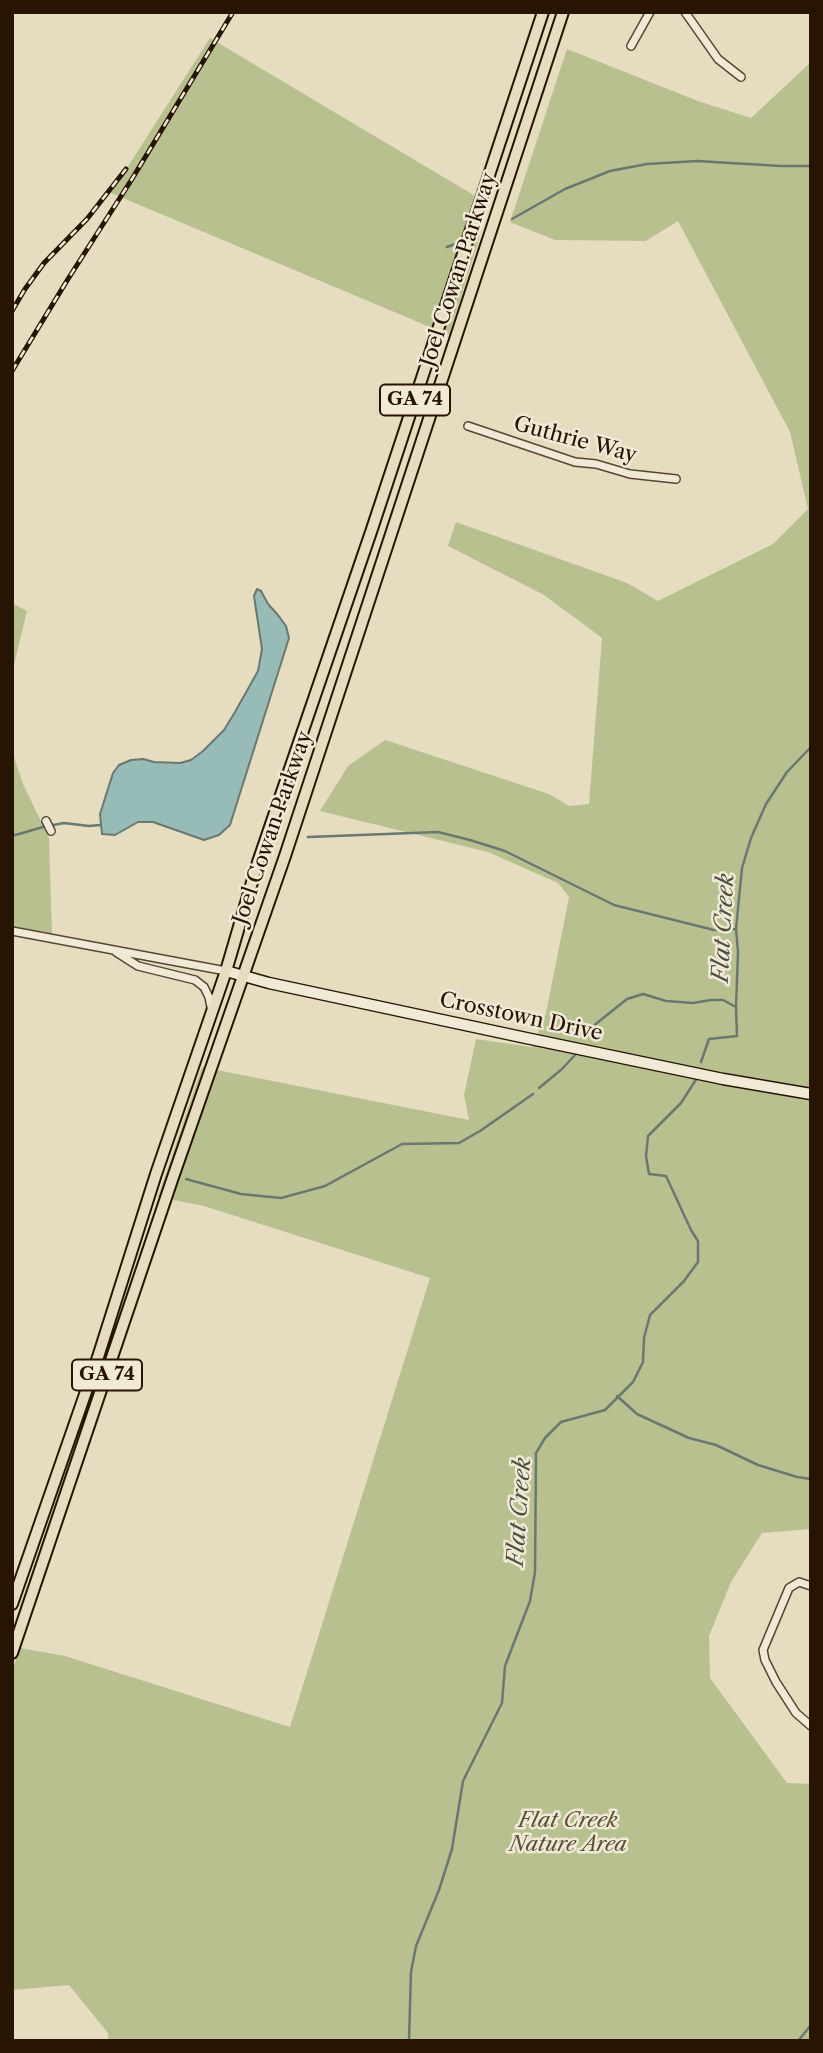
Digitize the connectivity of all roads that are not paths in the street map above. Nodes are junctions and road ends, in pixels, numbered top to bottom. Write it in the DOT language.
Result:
graph roads {
  1 [pos="543,12"];
  2 [pos="563,12"];
  3 [pos="650,12"];
  4 [pos="685,12"];
  5 [pos="631,46"];
  6 [pos="741,76"];
  7 [pos="468,426"];
  8 [pos="676,479"];
  9 [pos="46,821"];
  10 [pos="51,831"];
  11 [pos="12,931"];
  12 [pos="113,950"];
  13 [pos="226,971"];
  14 [pos="243,976"];
  15 [pos="212,1011"];
  16 [pos="811,1094"];
  17 [pos="25,1564"];
  18 [pos="40,1568"];
  19 [pos="811,1586"];
  20 [pos="12,1604"];
  21 [pos="12,1653"];
  22 [pos="811,1726"];
  1 -- 13 [label="main road, Joel Cowan Parkway / GA 74"];
  2 -- 14 [label="main road, Joel Cowan Parkway / GA 74"];
  3 -- 5 [label="street"];
  4 -- 6 [label="street"];
  7 -- 8 [label="street, Guthrie Way"];
  9 -- 10 [label="street"];
  11 -- 12 [label="street"];
  12 -- 13 [label="street"];
  12 -- 15 [label="street"];
  13 -- 14 [label="street, Crosstown Drive"];
  13 -- 15 [label="main road, Joel Cowan Parkway / GA 74"];
  14 -- 16 [label="street, Crosstown Drive"];
  14 -- 18 [label="main road, Joel Cowan Parkway / GA 74"];
  15 -- 17 [label="main road, Joel Cowan Parkway / GA 74"];
  17 -- 18 [label="street"];
  17 -- 20 [label="main road, Joel Cowan Parkway / GA 74"];
  18 -- 21 [label="main road, Joel Cowan Parkway / GA 74"];
  19 -- 22 [label="street"];
}
